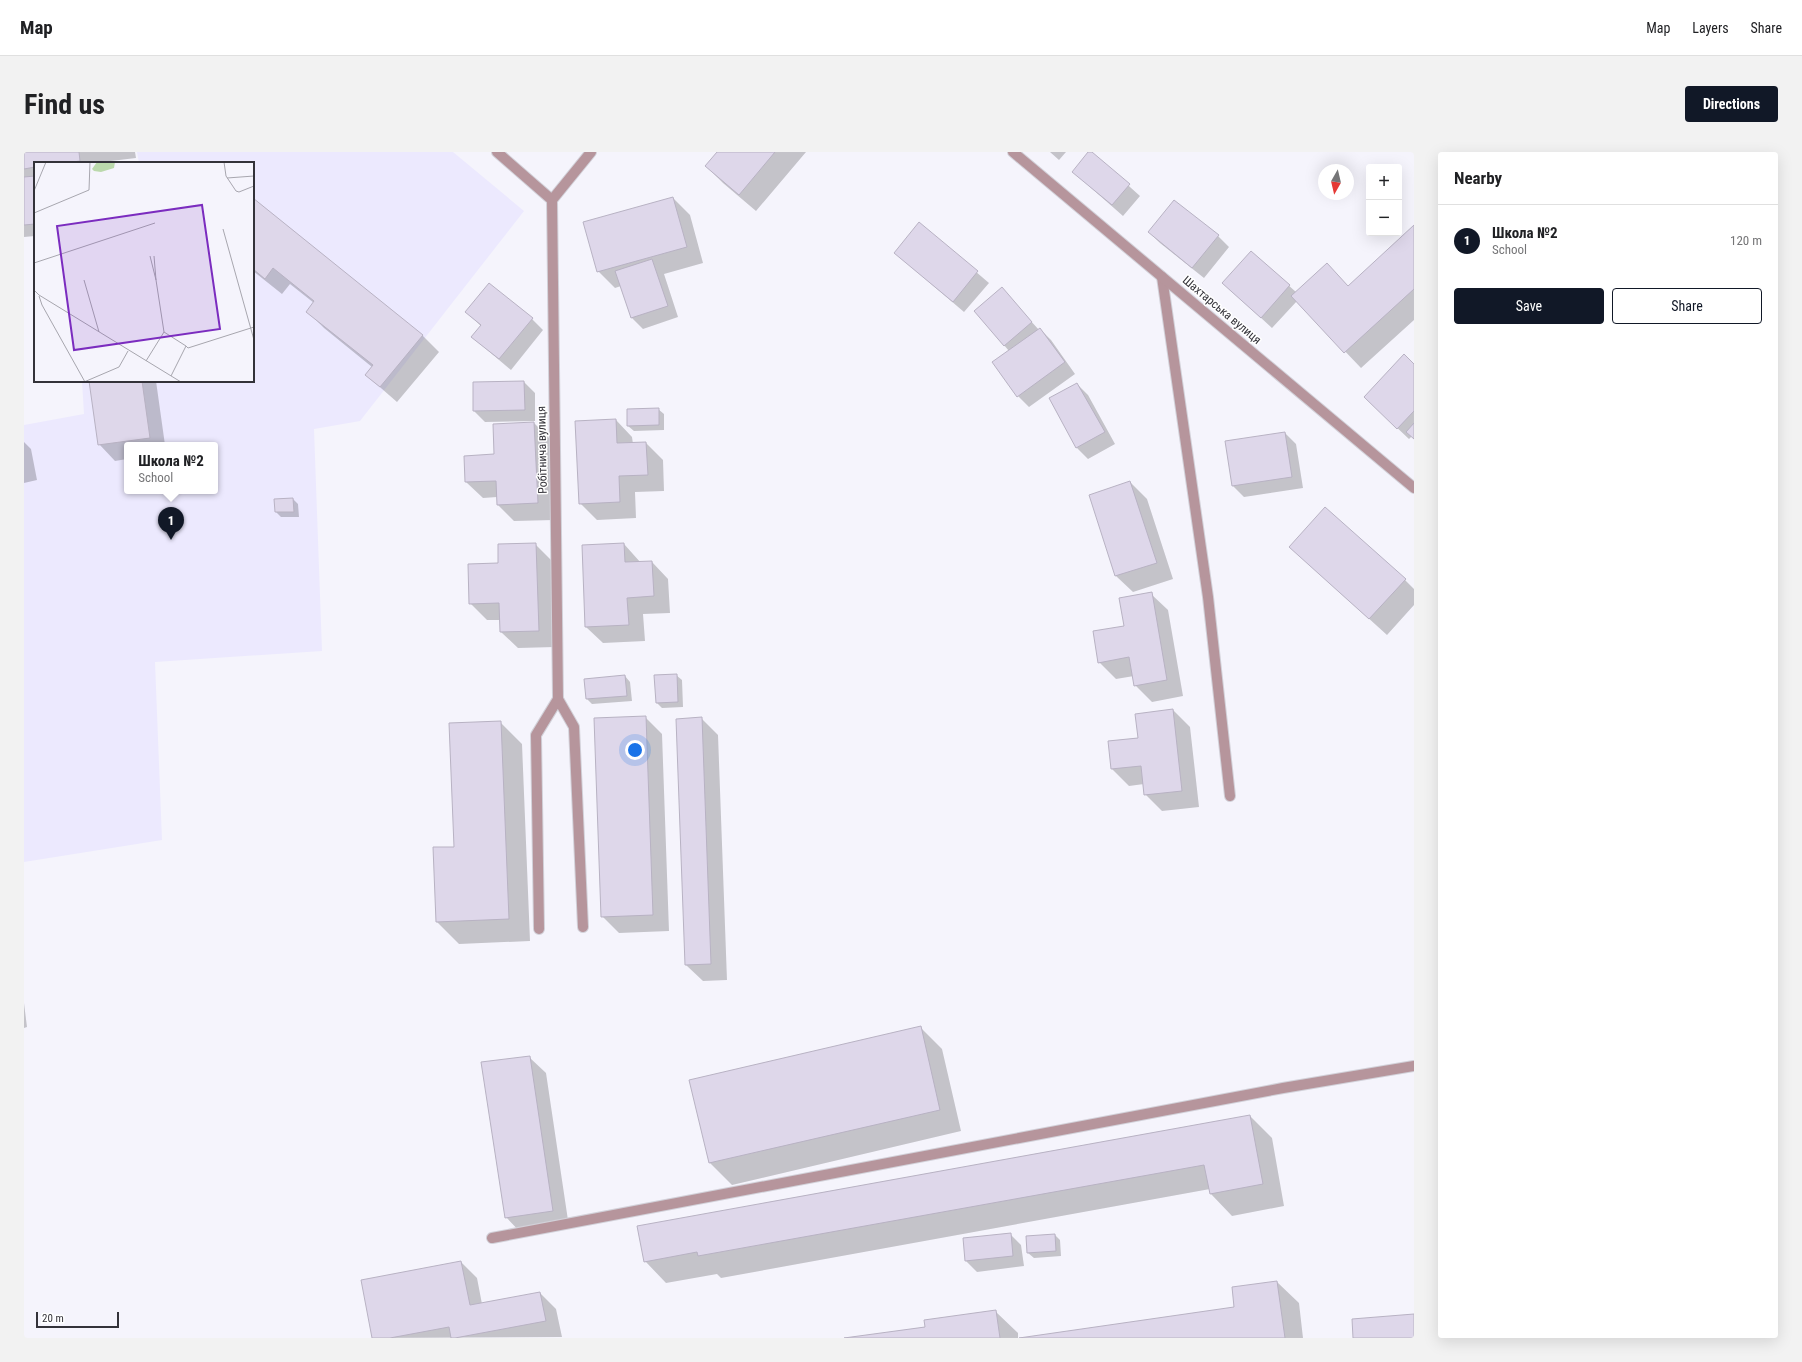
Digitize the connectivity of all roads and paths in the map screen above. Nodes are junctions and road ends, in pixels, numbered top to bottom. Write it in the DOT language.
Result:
graph roads {
  1 [pos="497,152"];
  2 [pos="591,152"];
  3 [pos="1013,152"];
  4 [pos="552,200"];
  5 [pos="1162,277"];
  6 [pos="1414,488"];
  7 [pos="558,699"];
  8 [pos="1230,796"];
  9 [pos="583,927"];
  10 [pos="539,929"];
  11 [pos="1414,1066"];
  12 [pos="492,1238"];
  1 -- 4 [label="street"];
  2 -- 4 [label="street"];
  3 -- 5 [label="street, Шахтарська вулиця"];
  4 -- 7 [label="street, Робітнича вулиця"];
  5 -- 6 [label="street, Шахтарська вулиця"];
  5 -- 8 [label="street"];
  7 -- 9 [label="street"];
  7 -- 10 [label="street"];
  11 -- 12 [label="street"];
}
